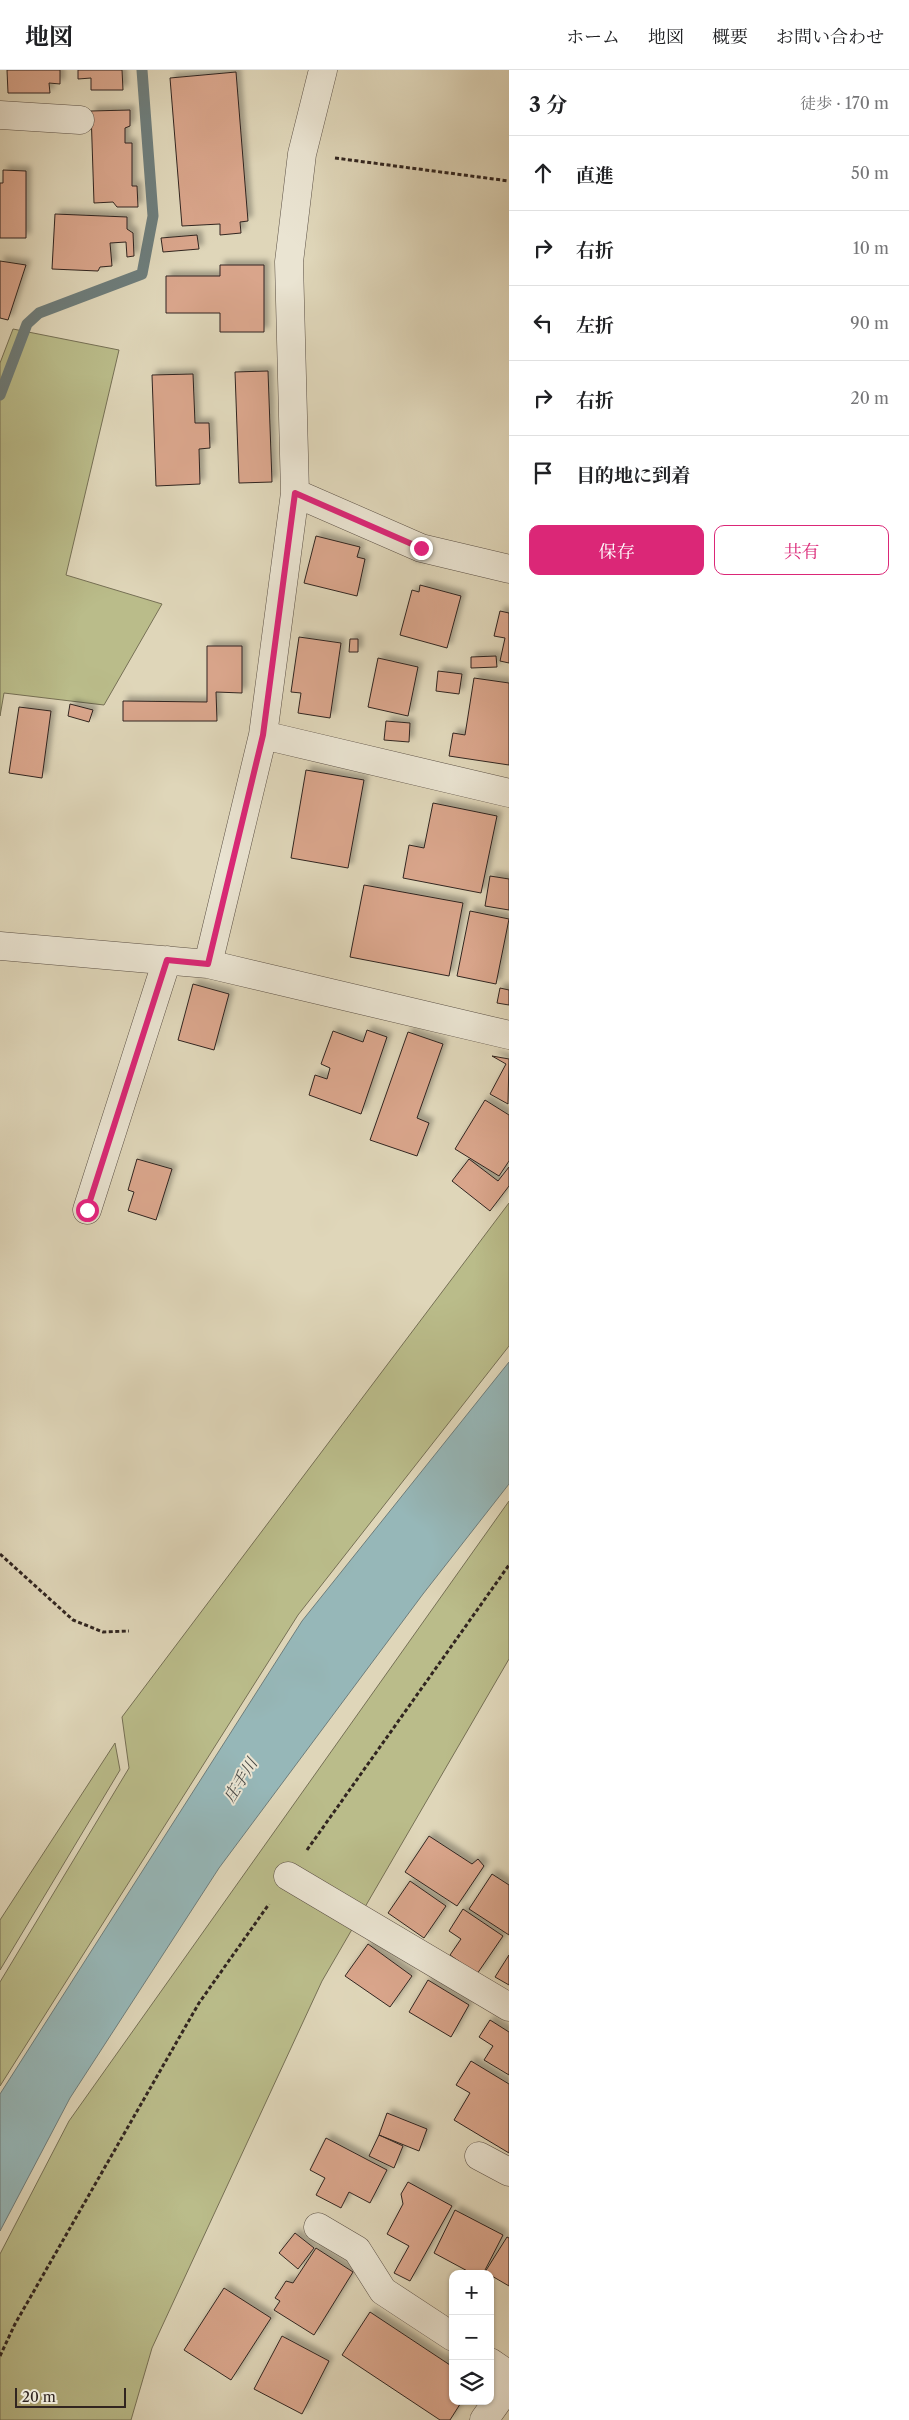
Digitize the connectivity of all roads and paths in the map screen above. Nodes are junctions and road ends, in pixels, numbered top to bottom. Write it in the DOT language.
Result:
graph roads {
  1 [pos="323,70"];
  2 [pos="0,115"];
  3 [pos="80,120"];
  4 [pos="302,154"];
  5 [pos="509,181"];
  6 [pos="295,493"];
  7 [pos="509,569"];
  8 [pos="263,735"];
  9 [pos="509,793"];
  10 [pos="0,946"];
  11 [pos="167,960"];
  12 [pos="208,964"];
  13 [pos="509,1035"];
  14 [pos="87,1210"];
  15 [pos="0,1554"];
  16 [pos="509,1564"];
  17 [pos="129,1631"];
  18 [pos="288,1876"];
  19 [pos="509,2007"];
  20 [pos="479,2156"];
  21 [pos="509,2172"];
  22 [pos="318,2227"];
  23 [pos="449,2334"];
  24 [pos="0,2356"];
  25 [pos="494,2365"];
  26 [pos="509,2375"];
  27 [pos="509,2384"];
  28 [pos="484,2420"];
  1 -- 4 [label="street"];
  2 -- 3 [label="street"];
  4 -- 5 [label="path"];
  4 -- 6 [label="street"];
  6 -- 7 [label="street"];
  6 -- 8 [label="street"];
  8 -- 9 [label="street"];
  8 -- 12 [label="street"];
  10 -- 11 [label="street"];
  11 -- 12 [label="street"];
  11 -- 14 [label="street"];
  12 -- 13 [label="street"];
  15 -- 17 [label="path"];
  16 -- 18 [label="path"];
  18 -- 19 [label="street"];
  18 -- 24 [label="path"];
  20 -- 21 [label="street"];
  22 -- 23 [label="street"];
  25 -- 26 [label="street"];
  27 -- 28 [label="street"];
}
